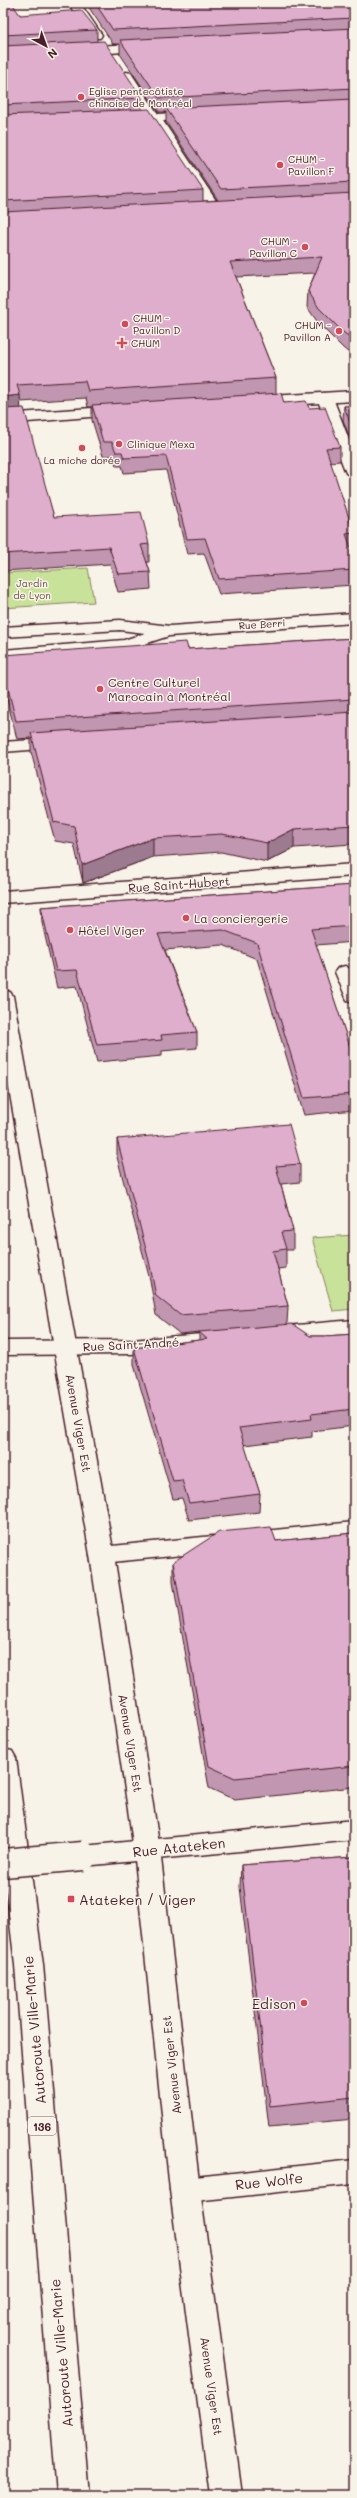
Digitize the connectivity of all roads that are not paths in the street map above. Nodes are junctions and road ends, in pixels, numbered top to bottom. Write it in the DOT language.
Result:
graph roads {
  1 [pos="74,3"];
  2 [pos="158,47"];
  3 [pos="108,49"];
  4 [pos="63,52"];
  5 [pos="212,115"];
  6 [pos="154,118"];
  7 [pos="109,120"];
  8 [pos="232,210"];
  9 [pos="216,211"];
  10 [pos="199,212"];
  11 [pos="354,396"];
  12 [pos="325,398"];
  13 [pos="236,404"];
  14 [pos="140,410"];
  15 [pos="3,419"];
  16 [pos="352,467"];
  17 [pos="354,618"];
  18 [pos="170,631"];
  19 [pos="3,632"];
  20 [pos="3,655"];
  21 [pos="76,742"];
  22 [pos="3,747"];
  23 [pos="354,870"];
  24 [pos="3,897"];
  25 [pos="346,972"];
  26 [pos="3,996"];
  27 [pos="354,996"];
  28 [pos="354,1327"];
  29 [pos="250,1336"];
  30 [pos="227,1338"];
  31 [pos="65,1347"];
  32 [pos="3,1348"];
  33 [pos="354,1530"];
  34 [pos="102,1555"];
  35 [pos="3,1758"];
  36 [pos="354,1830"];
  37 [pos="147,1850"];
  38 [pos="3,1863"];
  39 [pos="354,2172"];
  40 [pos="185,2190"];
  41 [pos="73,2495"];
  42 [pos="226,2495"];
  1 -- 3 [label="main road"];
  2 -- 3 [label="main road"];
  3 -- 4 [label="main road"];
  3 -- 6 [label="main road"];
  5 -- 6 [label="main road"];
  6 -- 7 [label="main road"];
  6 -- 9 [label="main road"];
  8 -- 9 [label="main road"];
  9 -- 10 [label="main road"];
  11 -- 12 [label="main road"];
  12 -- 13 [label="main road"];
  12 -- 16 [label="main road"];
  14 -- 15 [label="main road"];
  17 -- 18 [label="main road, Rue Berri"];
  18 -- 19 [label="main road, Rue Berri"];
  18 -- 20 [label="main road, Rue Berri"];
  21 -- 22 [label="main road"];
  23 -- 24 [label="main road, Rue Saint-Hubert"];
  25 -- 27 [label="main road"];
  26 -- 31 [label="main road, Avenue Viger Est"];
  28 -- 29 [label="main road"];
  30 -- 31 [label="main road, Rue Saint-André"];
  31 -- 32 [label="main road, Rue Saint-André"];
  31 -- 34 [label="main road, Avenue Viger Est"];
  33 -- 34 [label="main road"];
  34 -- 37 [label="main road, Avenue Viger Est"];
  35 -- 41 [label="main road, Autoroute Ville-Marie / 136"];
  36 -- 37 [label="main road, Rue Atateken"];
  37 -- 38 [label="main road, Rue Atateken, bridge"];
  37 -- 40 [label="main road, Avenue Viger Est"];
  39 -- 40 [label="main road, Rue Wolfe"];
  40 -- 42 [label="main road, Avenue Viger Est"];
}
